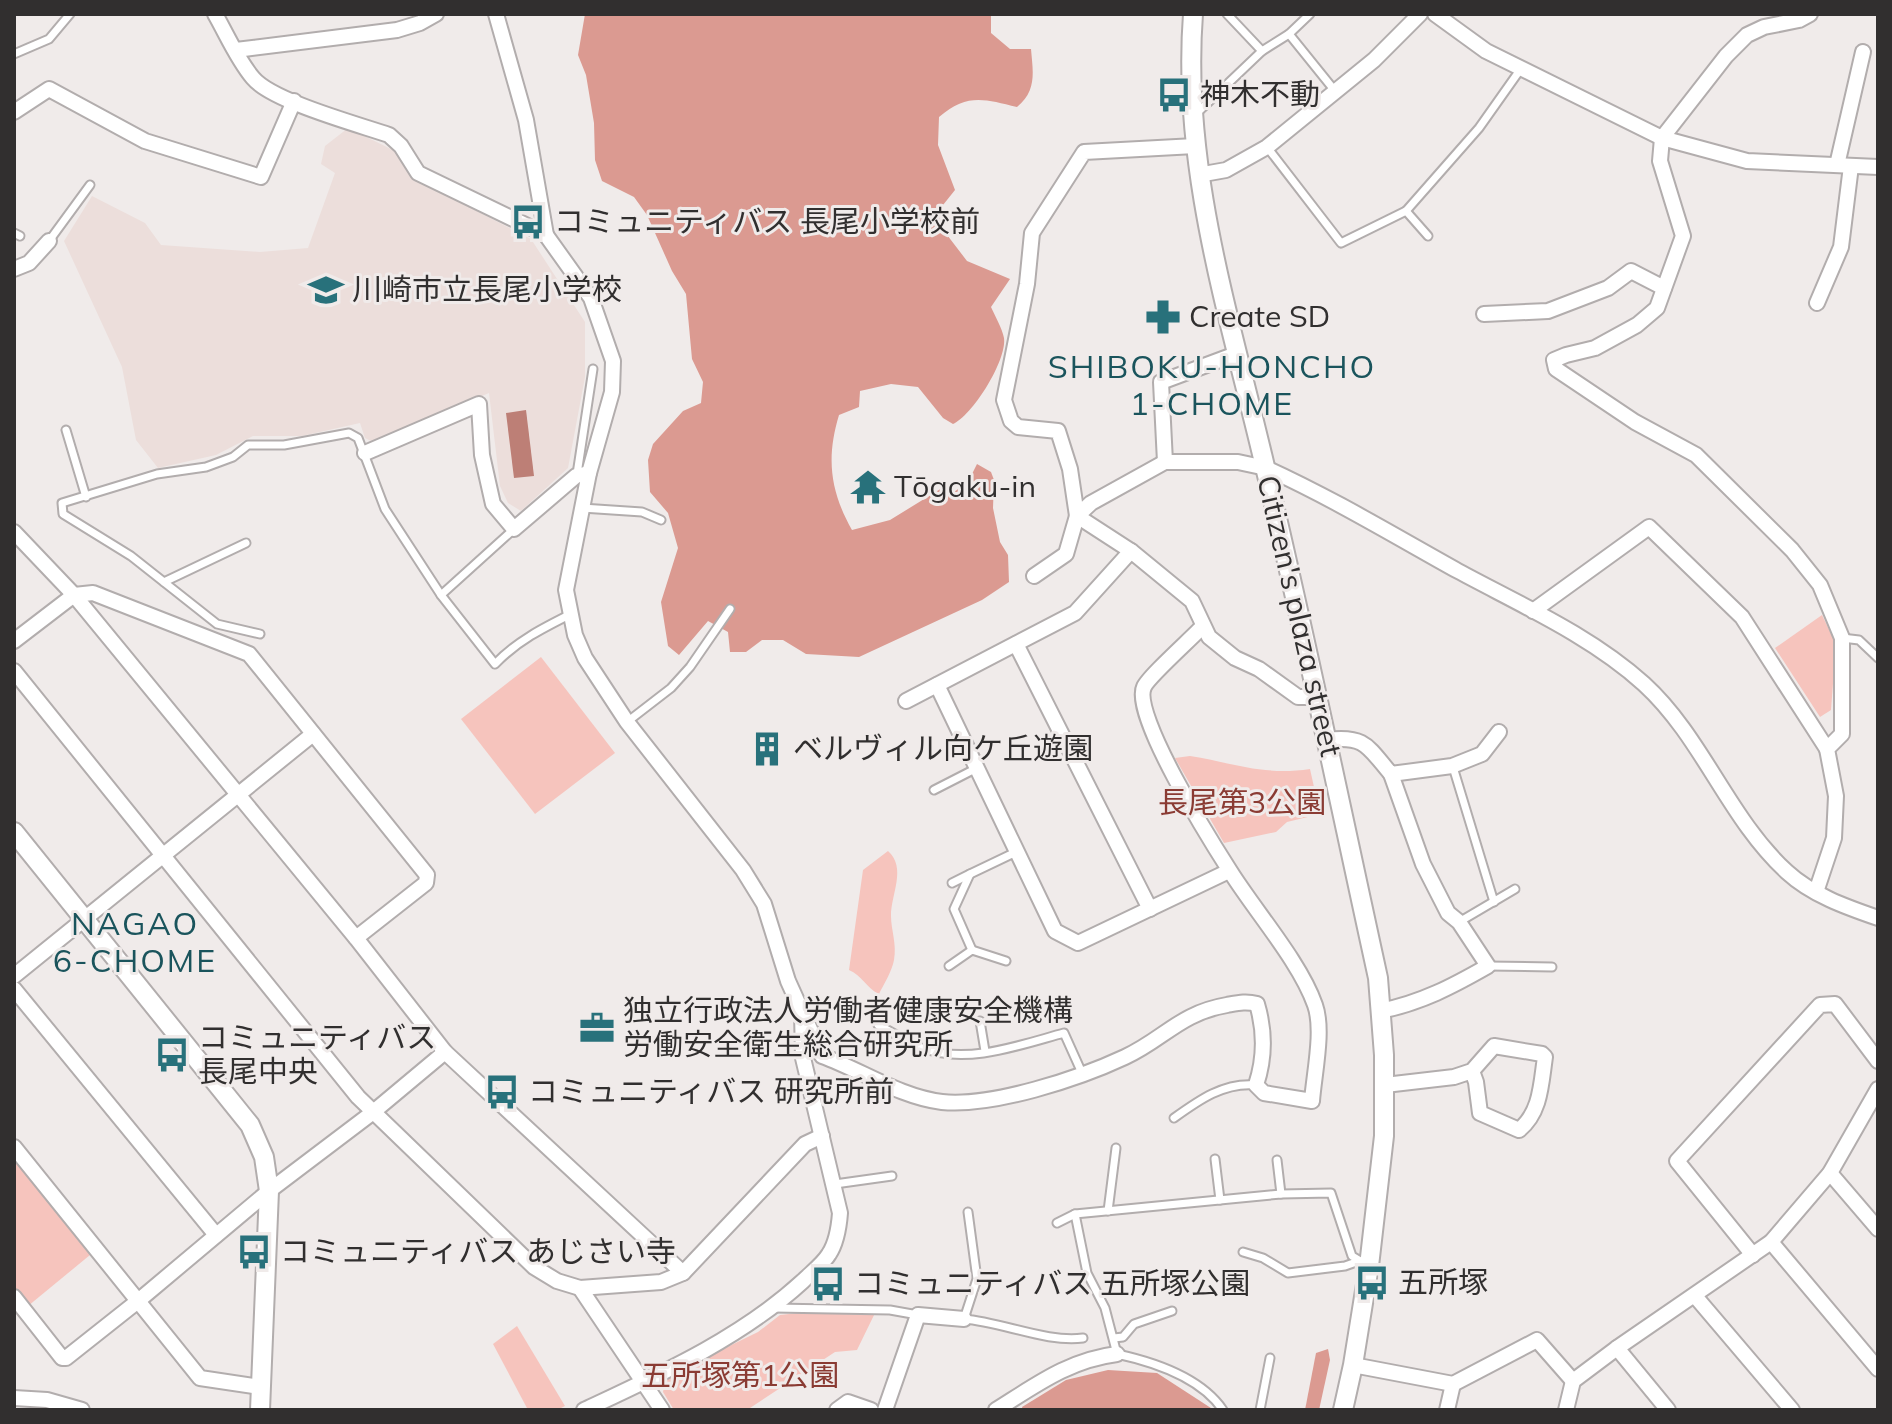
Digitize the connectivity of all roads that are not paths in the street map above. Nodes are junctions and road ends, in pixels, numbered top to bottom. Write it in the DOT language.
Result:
graph roads {
  1 [pos="70,14"];
  2 [pos="215,14"];
  3 [pos="436,14"];
  4 [pos="496,14"];
  5 [pos="1193,14"];
  6 [pos="1227,14"];
  7 [pos="1310,14"];
  8 [pos="1420,14"];
  9 [pos="1435,14"];
  10 [pos="1810,14"];
  11 [pos="418,18"];
  12 [pos="1289,34"];
  13 [pos="236,50"];
  14 [pos="1262,51"];
  15 [pos="1863,52"];
  16 [pos="14,54"];
  17 [pos="1520,70"];
  18 [pos="1336,93"];
  19 [pos="294,101"];
  20 [pos="14,112"];
  21 [pos="1193,116"];
  22 [pos="1662,138"];
  23 [pos="1195,146"];
  24 [pos="1267,147"];
  25 [pos="1844,166"];
  26 [pos="1878,167"];
  27 [pos="1198,175"];
  28 [pos="90,185"];
  29 [pos="1406,211"];
  30 [pos="546,235"];
  31 [pos="1428,236"];
  32 [pos="49,241"];
  33 [pos="14,269"];
  34 [pos="1664,288"];
  35 [pos="1817,303"];
  36 [pos="1484,314"];
  37 [pos="1236,354"];
  38 [pos="593,369"];
  39 [pos="66,430"];
  40 [pos="365,453"];
  41 [pos="1165,462"];
  42 [pos="1266,468"];
  43 [pos="583,475"];
  44 [pos="86,497"];
  45 [pos="582,508"];
  46 [pos="1077,516"];
  47 [pos="661,520"];
  48 [pos="514,529"];
  49 [pos="14,532"];
  50 [pos="246,543"];
  51 [pos="1131,551"];
  52 [pos="1034,576"];
  53 [pos="164,582"];
  54 [pos="74,595"];
  55 [pos="441,595"];
  56 [pos="730,609"];
  57 [pos="1533,611"];
  58 [pos="571,614"];
  59 [pos="1203,626"];
  60 [pos="260,634"];
  61 [pos="1842,638"];
  62 [pos="14,641"];
  63 [pos="1016,644"];
  64 [pos="1878,658"];
  65 [pos="14,671"];
  66 [pos="937,685"];
  67 [pos="1317,697"];
  68 [pos="906,701"];
  69 [pos="627,722"];
  70 [pos="1499,732"];
  71 [pos="313,734"];
  72 [pos="1327,740"];
  73 [pos="1827,749"];
  74 [pos="1452,766"];
  75 [pos="977,768"];
  76 [pos="1391,774"];
  77 [pos="934,790"];
  78 [pos="239,795"];
  79 [pos="14,832"];
  80 [pos="1016,852"];
  81 [pos="164,855"];
  82 [pos="1229,871"];
  83 [pos="970,874"];
  84 [pos="952,883"];
  85 [pos="1515,889"];
  86 [pos="1816,892"];
  87 [pos="1494,902"];
  88 [pos="1150,909"];
  89 [pos="1878,918"];
  90 [pos="84,919"];
  91 [pos="1459,922"];
  92 [pos="356,938"];
  93 [pos="972,950"];
  94 [pos="1006,961"];
  95 [pos="949,966"];
  96 [pos="1488,966"];
  97 [pos="1552,967"];
  98 [pos="14,976"];
  99 [pos="14,989"];
  100 [pos="1380,1011"];
  101 [pos="802,1012"];
  102 [pos="980,1021"];
  103 [pos="878,1025"];
  104 [pos="985,1051"];
  105 [pos="445,1052"];
  106 [pos="1878,1061"];
  107 [pos="1472,1071"];
  108 [pos="1082,1073"];
  109 [pos="1256,1085"];
  110 [pos="1385,1085"];
  111 [pos="1878,1089"];
  112 [pos="372,1113"];
  113 [pos="1174,1118"];
  114 [pos="822,1136"];
  115 [pos="14,1147"];
  116 [pos="1116,1148"];
  117 [pos="1215,1159"];
  118 [pos="1277,1160"];
  119 [pos="1830,1173"];
  120 [pos="892,1176"];
  121 [pos="835,1184"];
  122 [pos="269,1191"];
  123 [pos="1281,1194"];
  124 [pos="1220,1200"];
  125 [pos="1108,1211"];
  126 [pos="968,1212"];
  127 [pos="1075,1214"];
  128 [pos="1057,1223"];
  129 [pos="1878,1229"];
  130 [pos="216,1235"];
  131 [pos="1771,1242"];
  132 [pos="1243,1252"];
  133 [pos="1753,1255"];
  134 [pos="1364,1264"];
  135 [pos="683,1273"];
  136 [pos="580,1288"];
  137 [pos="1695,1296"];
  138 [pos="14,1297"];
  139 [pos="138,1301"];
  140 [pos="774,1308"];
  141 [pos="1172,1311"];
  142 [pos="918,1315"];
  143 [pos="964,1319"];
  144 [pos="1083,1338"];
  145 [pos="1114,1338"];
  146 [pos="1617,1348"];
  147 [pos="1117,1354"];
  148 [pos="1270,1358"];
  149 [pos="1353,1365"];
  150 [pos="1878,1369"];
  151 [pos="1573,1381"];
  152 [pos="644,1382"];
  153 [pos="1453,1384"];
  154 [pos="260,1387"];
  155 [pos="14,1398"];
  156 [pos="82,1410"];
  157 [pos="260,1410"];
  158 [pos="584,1410"];
  159 [pos="662,1410"];
  160 [pos="837,1410"];
  161 [pos="871,1410"];
  162 [pos="885,1410"];
  163 [pos="996,1410"];
  164 [pos="1223,1410"];
  165 [pos="1260,1410"];
  166 [pos="1343,1410"];
  167 [pos="1447,1410"];
  168 [pos="1566,1410"];
  169 [pos="1668,1410"];
  170 [pos="1792,1410"];
  1 -- 16 [label="lane"];
  2 -- 13 [label="street"];
  3 -- 11 [label="street"];
  4 -- 30 [label="street"];
  5 -- 21 [label="street, Citizen's plaza street"];
  6 -- 14 [label="lane"];
  7 -- 12 [label="lane"];
  8 -- 18 [label="street"];
  9 -- 17 [label="street"];
  10 -- 22 [label="street"];
  11 -- 13 [label="street"];
  12 -- 14 [label="lane"];
  12 -- 18 [label="lane"];
  13 -- 19 [label="street"];
  14 -- 21 [label="lane"];
  15 -- 25 [label="street"];
  17 -- 22 [label="street"];
  17 -- 29 [label="lane"];
  18 -- 24 [label="street"];
  19 -- 20 [label="street"];
  19 -- 30 [label="street"];
  21 -- 23 [label="street, Citizen's plaza street"];
  22 -- 25 [label="street"];
  22 -- 34 [label="street"];
  23 -- 27 [label="street, Citizen's plaza street"];
  23 -- 46 [label="street"];
  24 -- 27 [label="street"];
  24 -- 29 [label="lane"];
  25 -- 26 [label="street"];
  25 -- 35 [label="street"];
  27 -- 37 [label="street, Citizen's plaza street"];
  28 -- 32 [label="lane"];
  29 -- 31 [label="lane"];
  30 -- 43 [label="street"];
  32 -- 33 [label="street"];
  34 -- 36 [label="street"];
  34 -- 61 [label="street"];
  37 -- 41 [label="street"];
  37 -- 42 [label="street, Citizen's plaza street"];
  38 -- 43 [label="lane"];
  39 -- 44 [label="lane"];
  40 -- 44 [label="lane"];
  40 -- 48 [label="street"];
  40 -- 55 [label="lane"];
  41 -- 42 [label="street"];
  41 -- 46 [label="street"];
  42 -- 57 [label="street"];
  42 -- 67 [label="street, Citizen's plaza street"];
  43 -- 45 [label="street"];
  43 -- 48 [label="street"];
  44 -- 53 [label="lane"];
  45 -- 47 [label="lane"];
  45 -- 58 [label="street"];
  46 -- 51 [label="street"];
  46 -- 52 [label="street"];
  48 -- 55 [label="lane"];
  49 -- 54 [label="street"];
  50 -- 53 [label="lane"];
  51 -- 59 [label="street"];
  51 -- 63 [label="street"];
  53 -- 60 [label="lane"];
  54 -- 62 [label="street"];
  54 -- 71 [label="street"];
  54 -- 78 [label="street"];
  55 -- 58 [label="lane"];
  56 -- 69 [label="lane"];
  57 -- 73 [label="street"];
  57 -- 86 [label="street"];
  58 -- 69 [label="street"];
  59 -- 67 [label="street"];
  59 -- 82 [label="street"];
  61 -- 64 [label="lane"];
  61 -- 73 [label="street"];
  63 -- 66 [label="street"];
  63 -- 88 [label="street"];
  65 -- 81 [label="street"];
  66 -- 68 [label="street"];
  66 -- 75 [label="street"];
  67 -- 72 [label="street, Citizen's plaza street"];
  69 -- 101 [label="street"];
  70 -- 74 [label="street"];
  71 -- 78 [label="street"];
  71 -- 92 [label="street"];
  72 -- 76 [label="street"];
  72 -- 100 [label="street, Citizen's plaza street"];
  73 -- 86 [label="street"];
  74 -- 76 [label="street"];
  74 -- 87 [label="lane"];
  75 -- 77 [label="lane"];
  75 -- 80 [label="street"];
  76 -- 91 [label="street"];
  78 -- 81 [label="street"];
  78 -- 92 [label="street"];
  79 -- 90 [label="street"];
  80 -- 83 [label="lane"];
  80 -- 88 [label="street"];
  81 -- 90 [label="street"];
  81 -- 112 [label="street"];
  82 -- 88 [label="street"];
  82 -- 109 [label="street"];
  83 -- 84 [label="lane"];
  83 -- 93 [label="lane"];
  85 -- 87 [label="lane"];
  86 -- 89 [label="street"];
  87 -- 91 [label="lane"];
  90 -- 98 [label="street"];
  90 -- 122 [label="street"];
  91 -- 96 [label="street"];
  92 -- 105 [label="street"];
  93 -- 94 [label="lane"];
  93 -- 95 [label="lane"];
  96 -- 97 [label="lane"];
  96 -- 100 [label="street"];
  99 -- 130 [label="street"];
  100 -- 110 [label="street, Citizen's plaza street"];
  101 -- 108 [label="street"];
  101 -- 114 [label="street"];
  102 -- 104 [label="lane"];
  103 -- 104 [label="lane"];
  104 -- 108 [label="lane"];
  105 -- 112 [label="street"];
  105 -- 135 [label="street"];
  106 -- 133 [label="street"];
  107 -- 107 [label="street"];
  107 -- 110 [label="street"];
  108 -- 109 [label="street"];
  109 -- 113 [label="lane"];
  110 -- 134 [label="street, Citizen's plaza street"];
  111 -- 119 [label="street"];
  112 -- 122 [label="street"];
  112 -- 136 [label="street"];
  114 -- 121 [label="street"];
  114 -- 135 [label="street"];
  115 -- 139 [label="street"];
  116 -- 125 [label="lane"];
  117 -- 124 [label="lane"];
  118 -- 123 [label="lane"];
  119 -- 129 [label="street"];
  119 -- 131 [label="street"];
  120 -- 121 [label="lane"];
  121 -- 140 [label="street"];
  122 -- 130 [label="street"];
  122 -- 154 [label="street"];
  123 -- 124 [label="lane"];
  123 -- 134 [label="lane"];
  124 -- 125 [label="lane"];
  125 -- 127 [label="lane"];
  126 -- 143 [label="lane"];
  127 -- 128 [label="lane"];
  127 -- 145 [label="lane"];
  130 -- 139 [label="street"];
  131 -- 133 [label="street"];
  131 -- 150 [label="street"];
  132 -- 134 [label="lane"];
  133 -- 137 [label="street"];
  134 -- 149 [label="street, Citizen's plaza street"];
  135 -- 136 [label="street"];
  136 -- 152 [label="street"];
  137 -- 146 [label="street"];
  137 -- 170 [label="street"];
  138 -- 139 [label="street"];
  139 -- 154 [label="street"];
  140 -- 142 [label="lane"];
  140 -- 152 [label="street"];
  141 -- 145 [label="lane"];
  142 -- 143 [label="street"];
  142 -- 162 [label="street"];
  143 -- 144 [label="lane"];
  145 -- 147 [label="lane"];
  146 -- 151 [label="street"];
  146 -- 169 [label="street"];
  147 -- 163 [label="street"];
  147 -- 164 [label="lane"];
  148 -- 165 [label="lane"];
  149 -- 153 [label="street"];
  149 -- 166 [label="street, Citizen's plaza street"];
  151 -- 153 [label="street"];
  151 -- 168 [label="street"];
  152 -- 158 [label="street"];
  152 -- 159 [label="street"];
  153 -- 167 [label="street"];
  154 -- 157 [label="street"];
  155 -- 156 [label="street"];
  160 -- 161 [label="street"];
}
